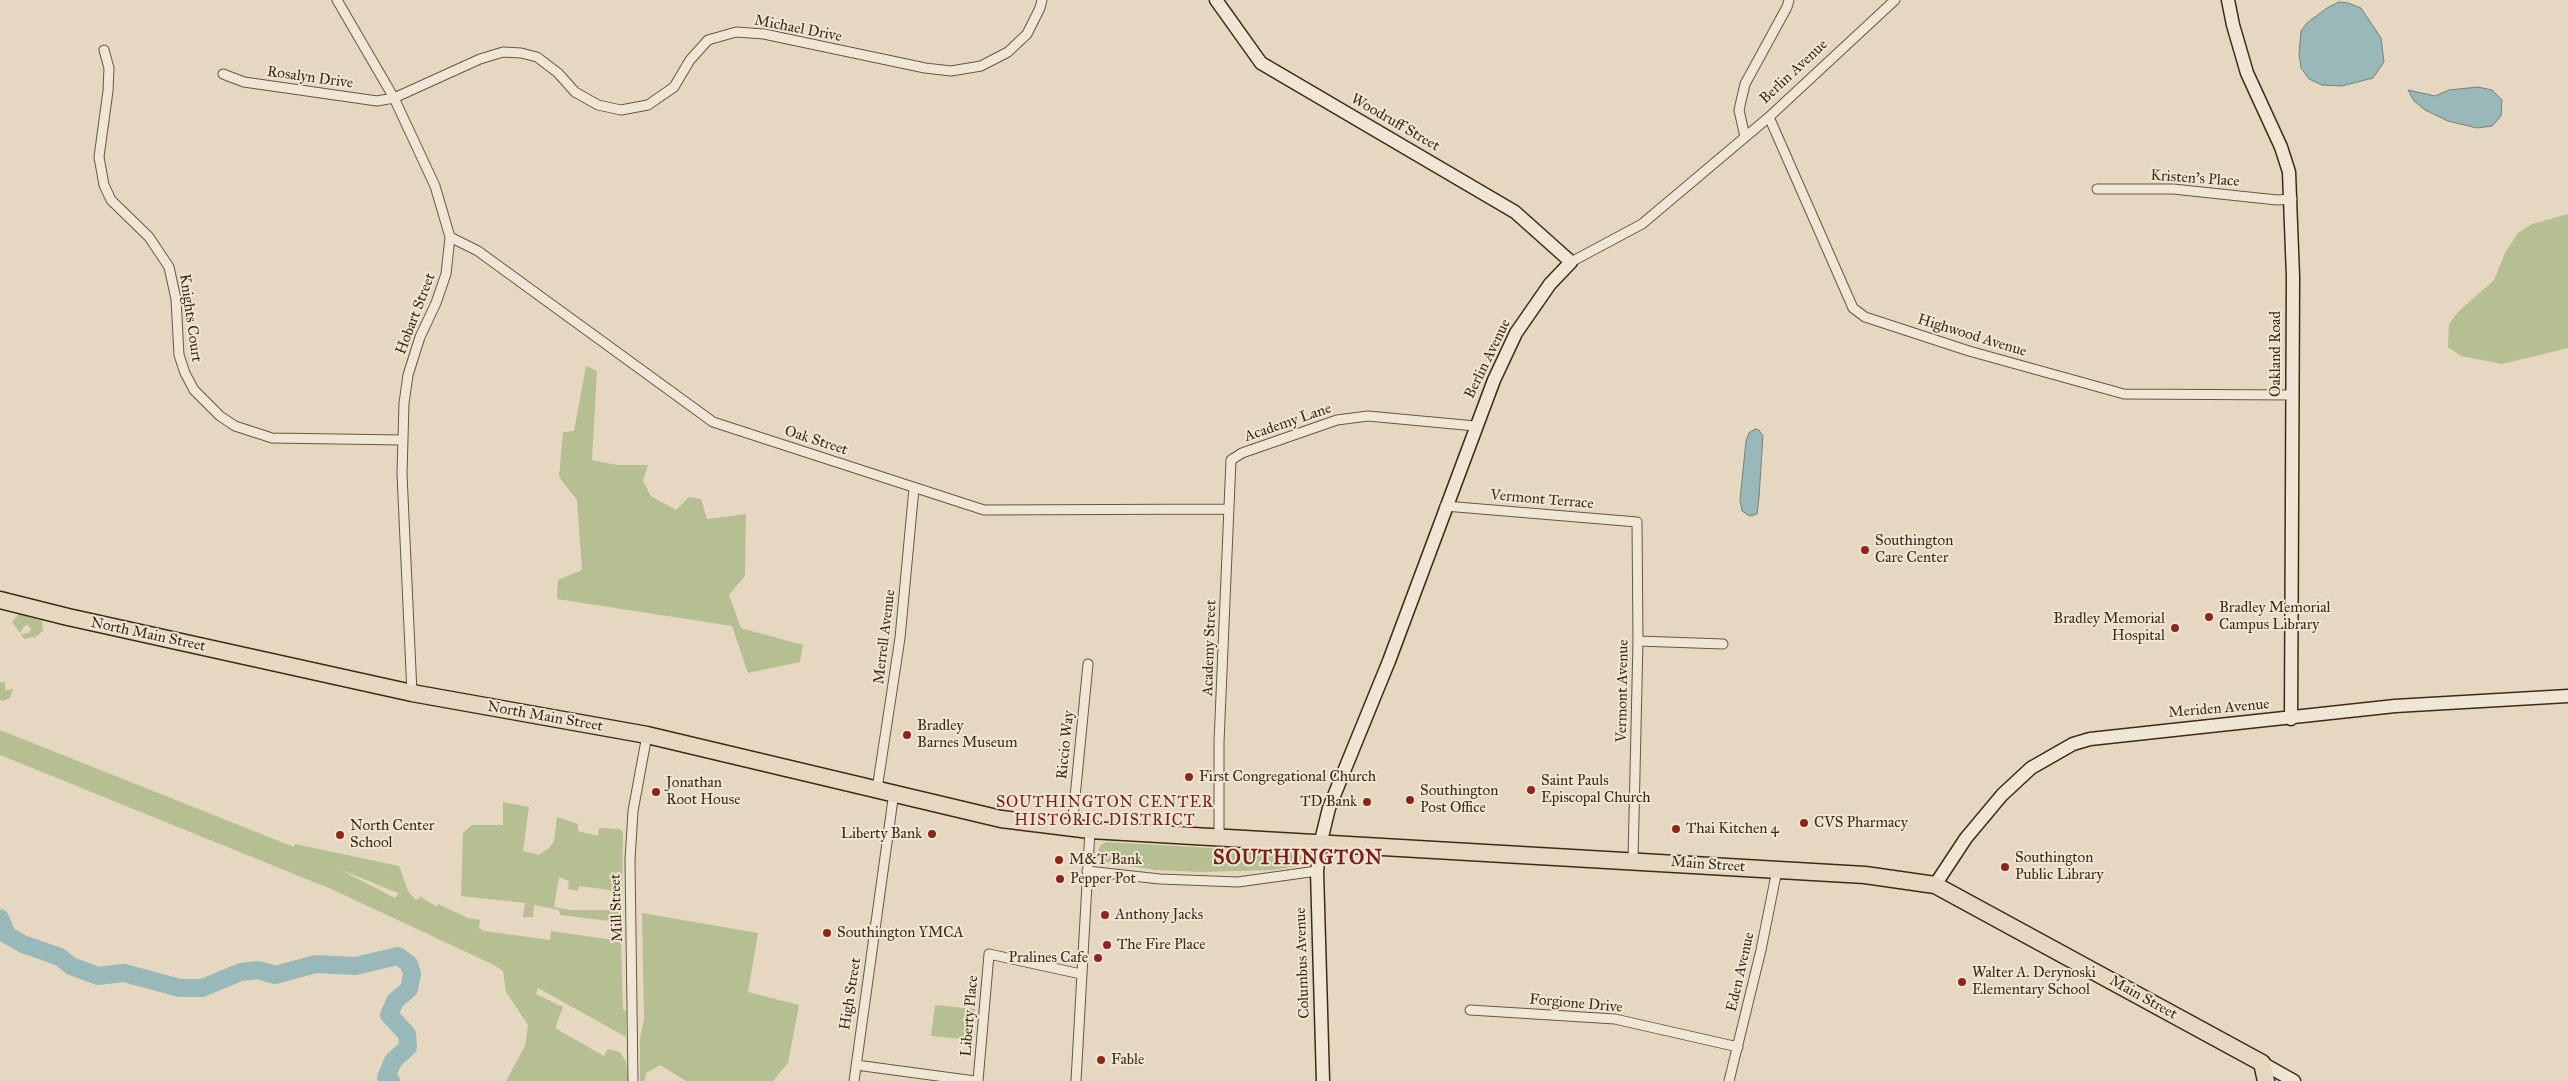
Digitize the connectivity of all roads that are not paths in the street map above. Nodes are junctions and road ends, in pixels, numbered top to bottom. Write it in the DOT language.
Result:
graph roads {
  1 [pos="337,0"];
  2 [pos="1042,0"];
  3 [pos="1216,0"];
  4 [pos="1789,0"];
  5 [pos="1895,0"];
  6 [pos="2228,0"];
  7 [pos="104,50"];
  8 [pos="224,74"];
  9 [pos="394,98"];
  10 [pos="1769,117"];
  11 [pos="1745,137"];
  12 [pos="2097,189"];
  13 [pos="2292,199"];
  14 [pos="450,237"];
  15 [pos="1571,262"];
  16 [pos="2292,395"];
  17 [pos="1475,426"];
  18 [pos="402,440"];
  19 [pos="1231,460"];
  20 [pos="914,488"];
  21 [pos="1445,506"];
  22 [pos="1229,509"];
  23 [pos="1637,522"];
  24 [pos="0,600"];
  25 [pos="1638,641"];
  26 [pos="1723,644"];
  27 [pos="1088,664"];
  28 [pos="412,693"];
  29 [pos="2568,696"];
  30 [pos="2291,719"];
  31 [pos="647,735"];
  32 [pos="877,789"];
  33 [pos="894,792"];
  34 [pos="1072,828"];
  35 [pos="1090,830"];
  36 [pos="1219,837"];
  37 [pos="1320,845"];
  38 [pos="1633,860"];
  39 [pos="1777,870"];
  40 [pos="1087,871"];
  41 [pos="1317,872"];
  42 [pos="1935,885"];
  43 [pos="1081,974"];
  44 [pos="1470,1010"];
  45 [pos="1738,1047"];
  46 [pos="2262,1063"];
  47 [pos="856,1066"];
  48 [pos="633,1081"];
  49 [pos="854,1081"];
  50 [pos="977,1081"];
  51 [pos="1076,1081"];
  52 [pos="1323,1081"];
  53 [pos="1729,1081"];
  54 [pos="2266,1081"];
  55 [pos="2294,1081"];
  1 -- 9 [label="street, Hobart Street"];
  2 -- 9 [label="street, Michael Drive"];
  3 -- 15 [label="main road, Woodruff Street"];
  4 -- 11 [label="street"];
  5 -- 10 [label="street, Berlin Avenue"];
  6 -- 13 [label="main road, Oakland Road"];
  7 -- 18 [label="street, Knights Court"];
  8 -- 9 [label="street, Rosalyn Drive"];
  9 -- 14 [label="street, Hobart Street"];
  10 -- 11 [label="street, Berlin Avenue"];
  10 -- 16 [label="street, Highwood Avenue"];
  11 -- 15 [label="street, Berlin Avenue"];
  12 -- 13 [label="street, Kristen's Place"];
  13 -- 16 [label="main road, Oakland Road"];
  14 -- 18 [label="street, Hobart Street"];
  14 -- 20 [label="street, Oak Street"];
  15 -- 17 [label="main road, Berlin Avenue"];
  16 -- 30 [label="main road, Oakland Road"];
  17 -- 19 [label="street, Academy Lane"];
  17 -- 21 [label="main road, Berlin Avenue"];
  18 -- 28 [label="street, Hobart Street"];
  19 -- 22 [label="street, Academy Street"];
  20 -- 22 [label="street, Oak Street"];
  20 -- 32 [label="street, Merrell Avenue"];
  21 -- 23 [label="street, Vermont Terrace"];
  21 -- 37 [label="main road, Berlin Avenue"];
  22 -- 36 [label="street, Academy Street"];
  23 -- 25 [label="street, Vermont Avenue"];
  24 -- 28 [label="highway, North Main Street"];
  25 -- 26 [label="street"];
  25 -- 38 [label="street, Vermont Avenue"];
  27 -- 34 [label="street, Riccio Way"];
  28 -- 31 [label="highway, North Main Street"];
  29 -- 30 [label="main road, Meriden Avenue"];
  30 -- 42 [label="main road, Meriden Avenue"];
  31 -- 32 [label="highway, North Main Street"];
  31 -- 48 [label="street, Mill Street"];
  32 -- 33 [label="highway, North Main Street"];
  33 -- 34 [label="highway, North Main Street"];
  33 -- 47 [label="street, High Street"];
  34 -- 35 [label="highway, North Main Street"];
  35 -- 36 [label="highway, Main Street"];
  35 -- 40 [label="street"];
  36 -- 37 [label="highway, Main Street"];
  37 -- 38 [label="highway, Main Street"];
  37 -- 41 [label="main road, Columbus Avenue"];
  38 -- 39 [label="highway, Main Street"];
  39 -- 42 [label="highway, Main Street"];
  39 -- 45 [label="street, Eden Avenue"];
  40 -- 41 [label="street"];
  40 -- 43 [label="street"];
  41 -- 52 [label="main road, Columbus Avenue"];
  42 -- 46 [label="highway, Main Street"];
  43 -- 50 [label="street, Liberty Place"];
  43 -- 51 [label="street"];
  44 -- 45 [label="street, Forgione Drive"];
  45 -- 53 [label="street, Eden Avenue"];
  46 -- 54 [label="highway"];
  46 -- 55 [label="main road"];
  47 -- 49 [label="street, High Street"];
  47 -- 50 [label="street"];
}
